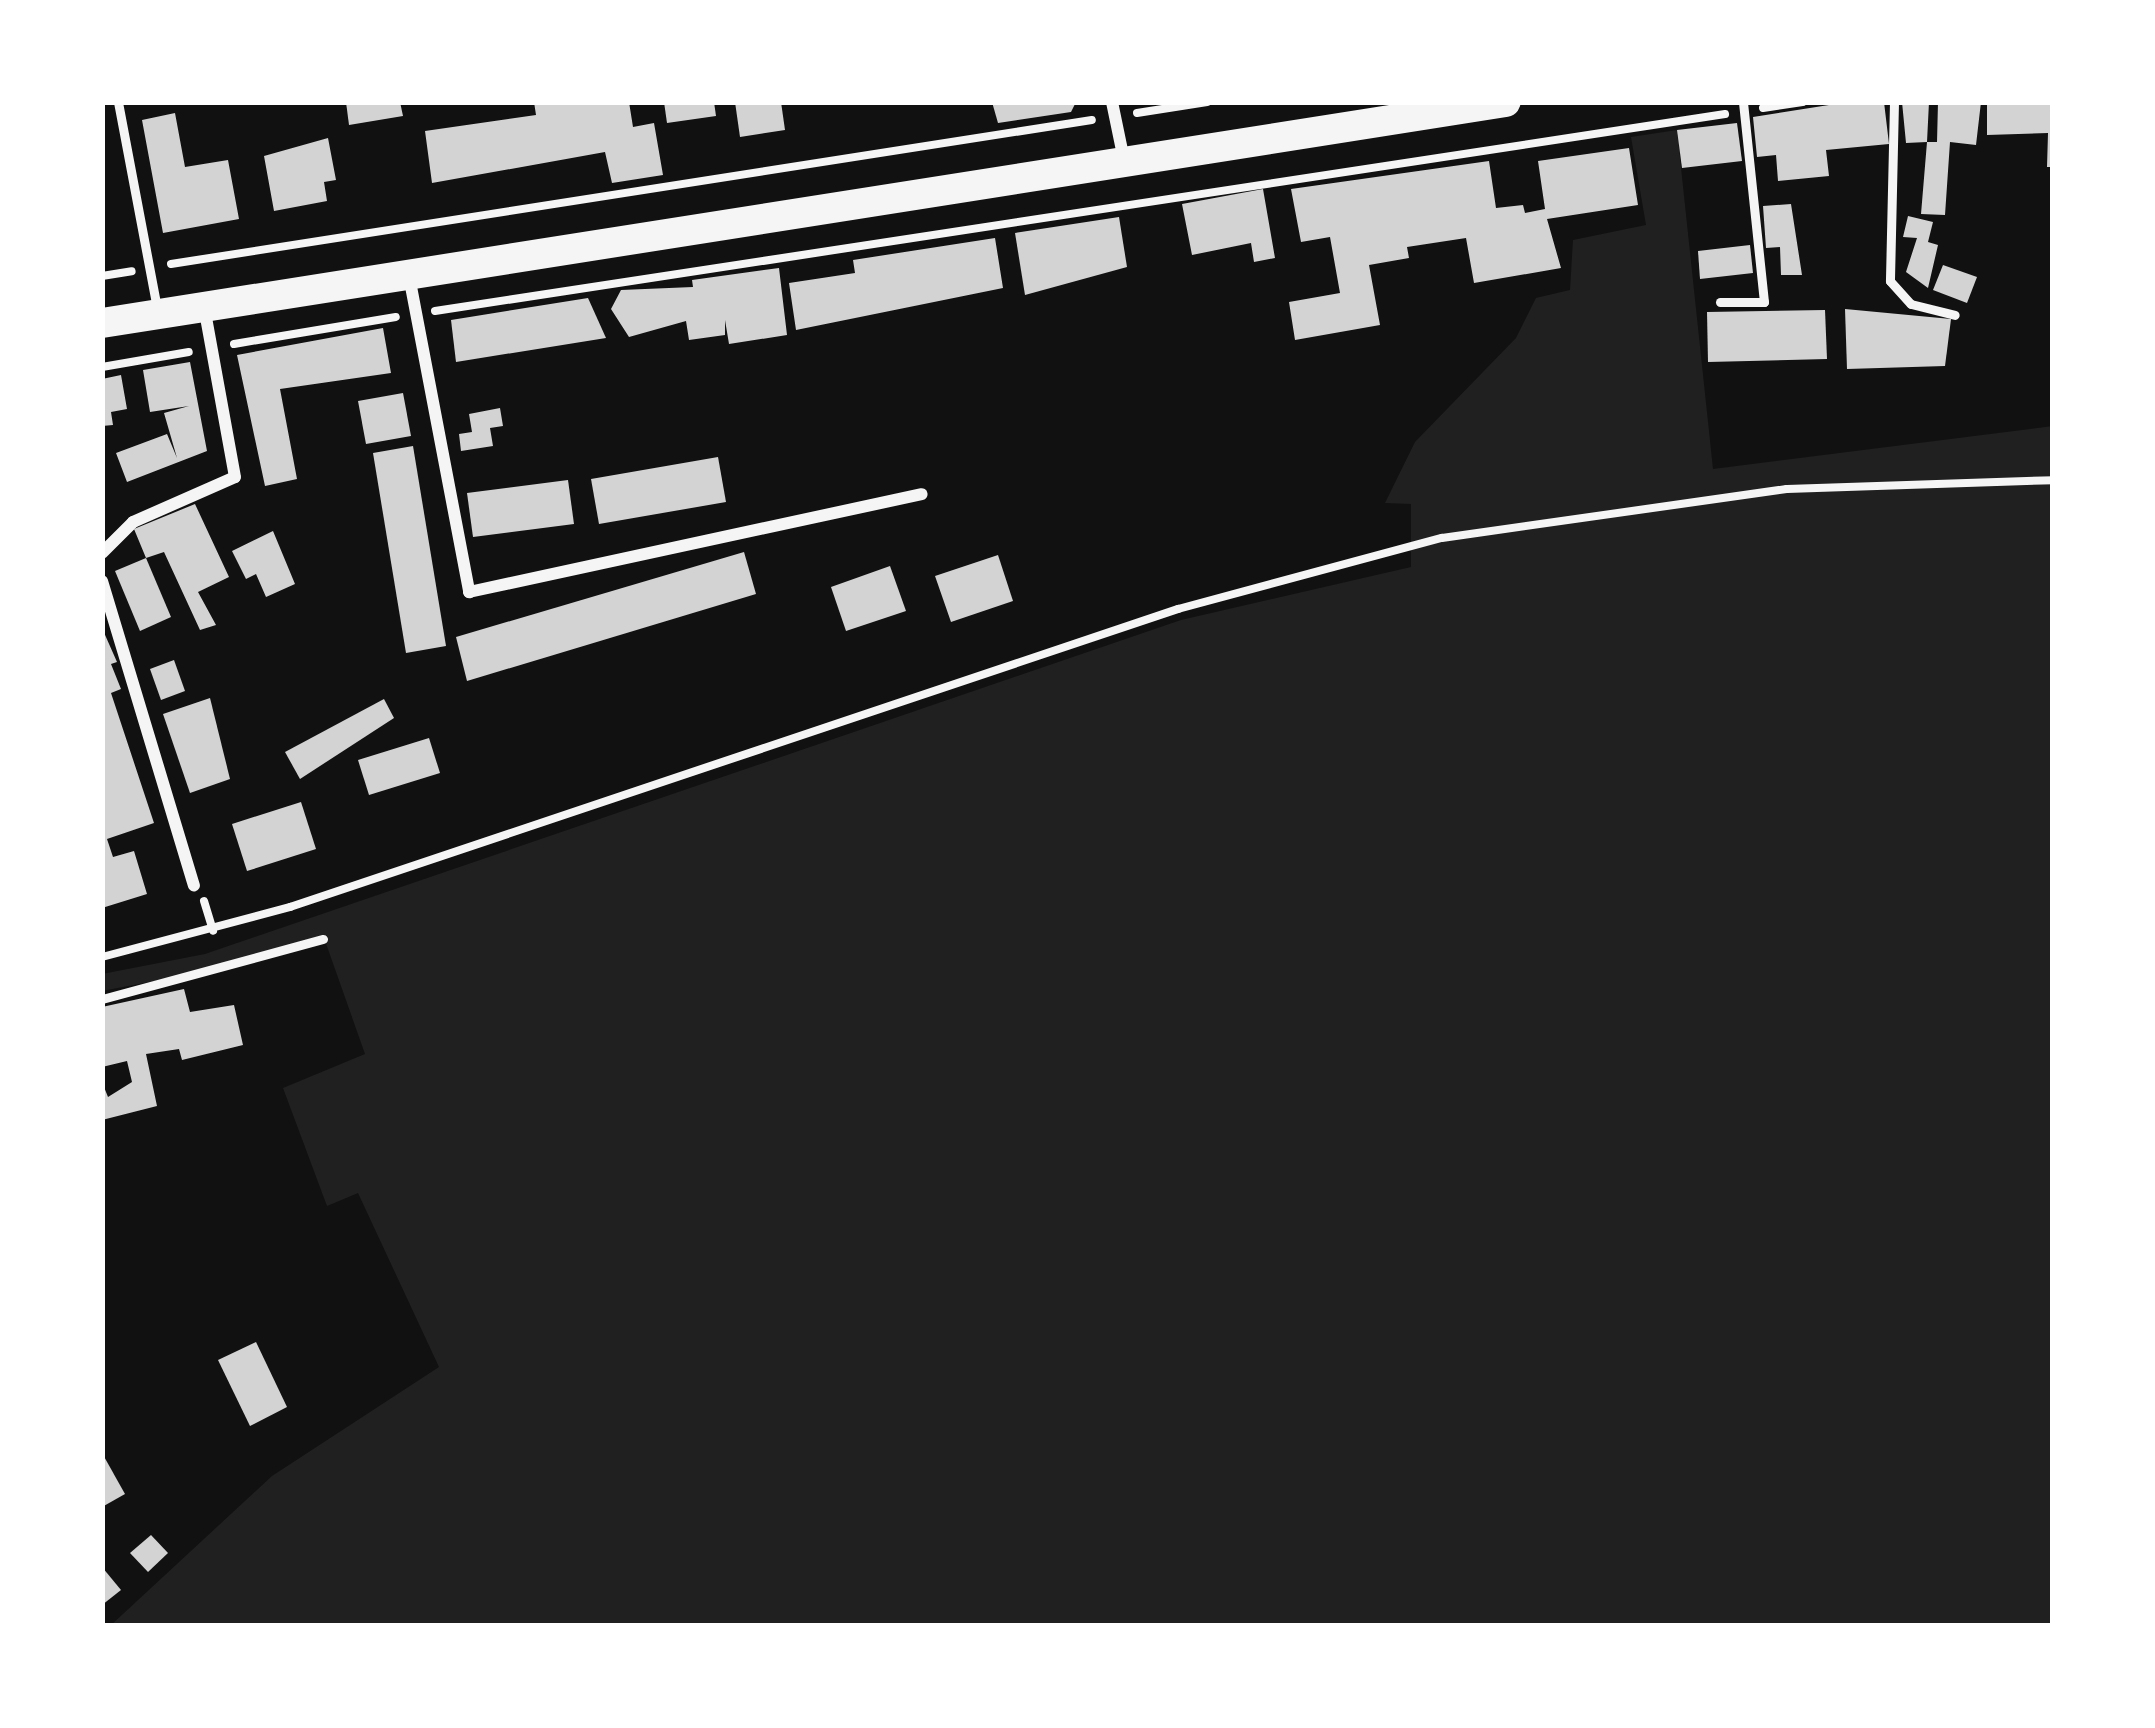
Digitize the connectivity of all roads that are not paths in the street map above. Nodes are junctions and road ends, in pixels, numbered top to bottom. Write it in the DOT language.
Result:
graph roads {
  1 [pos="118,102"];
  2 [pos="1506,102"];
  3 [pos="1894,102"];
  4 [pos="1743,107"];
  5 [pos="1113,109"];
  6 [pos="1124,161"];
  7 [pos="408,269"];
  8 [pos="1720,302"];
  9 [pos="203,306"];
  10 [pos="158,314"];
  11 [pos="1955,315"];
  12 [pos="102,323"];
  13 [pos="921,494"];
  14 [pos="102,553"];
  15 [pos="102,581"];
  16 [pos="194,885"];
  17 [pos="323,939"];
  18 [pos="102,999"];
  1 -- 10 [label="lane"];
  2 -- 6 [label="main road"];
  3 -- 11 [label="lane"];
  4 -- 8 [label="lane"];
  5 -- 6 [label="street"];
  6 -- 7 [label="main road"];
  7 -- 9 [label="main road"];
  7 -- 13 [label="street"];
  9 -- 10 [label="main road"];
  9 -- 14 [label="street"];
  10 -- 12 [label="main road"];
  15 -- 16 [label="street"];
  17 -- 18 [label="lane"];
}
